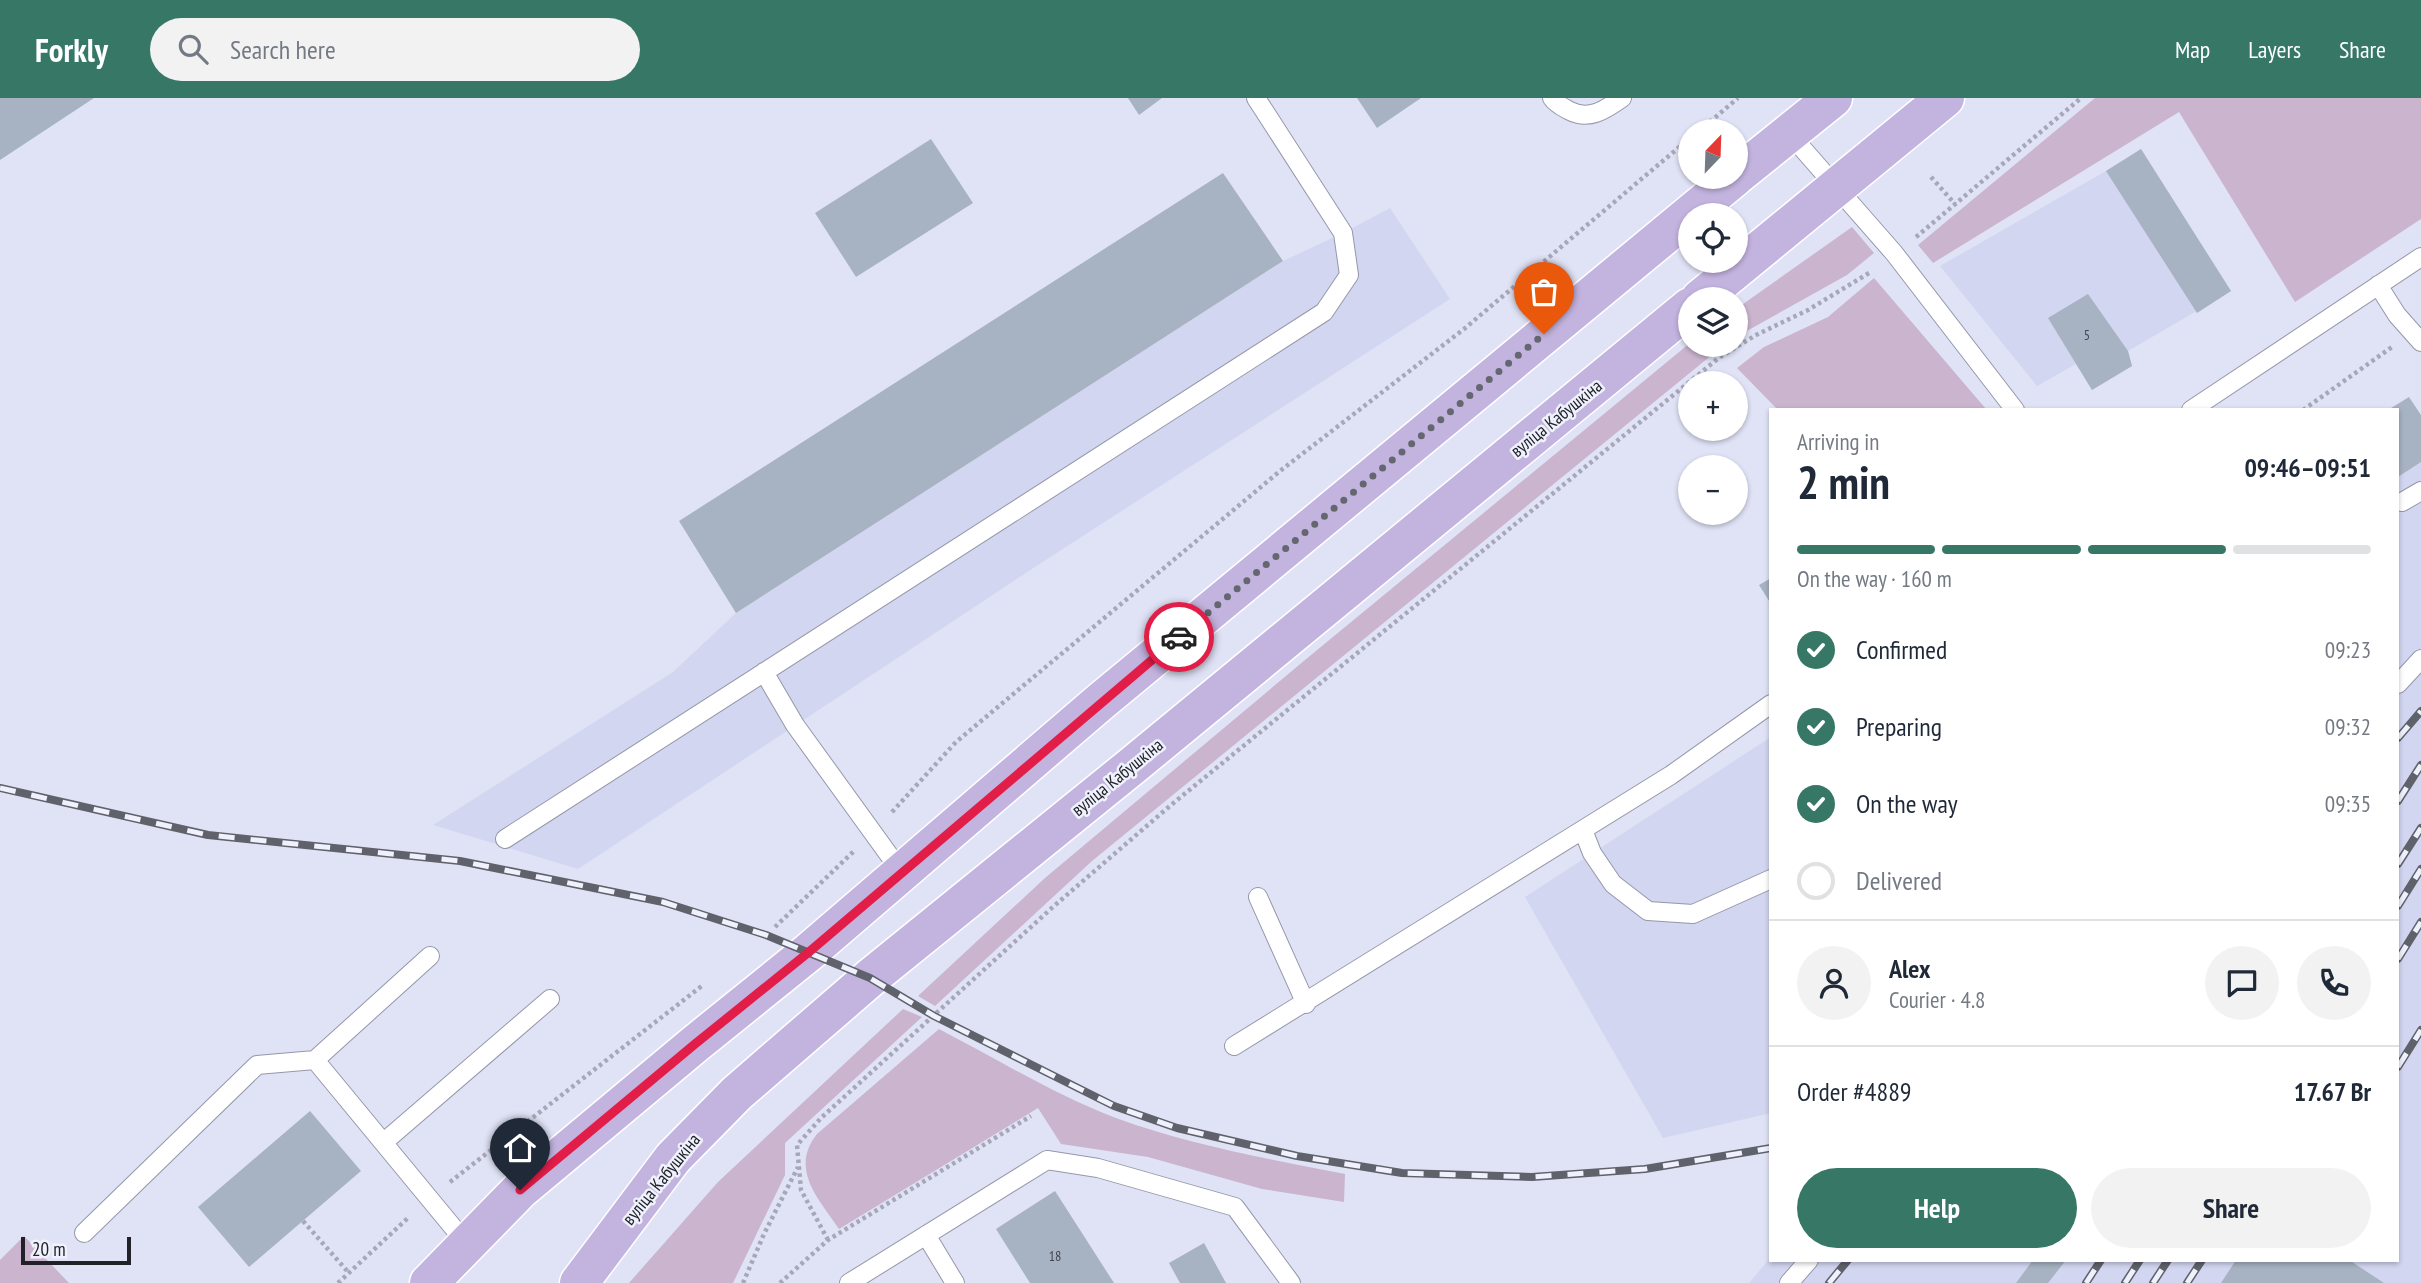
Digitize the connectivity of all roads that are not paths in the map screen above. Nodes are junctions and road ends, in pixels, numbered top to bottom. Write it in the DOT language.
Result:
graph roads {
  1 [pos="1256,98"];
  2 [pos="1552,98"];
  3 [pos="1622,98"];
  4 [pos="1833,98"];
  5 [pos="1945,98"];
  6 [pos="1788,132"];
  7 [pos="1748,165"];
  8 [pos="1837,186"];
  9 [pos="1719,189"];
  10 [pos="2421,257"];
  11 [pos="2378,285"];
  12 [pos="1715,287"];
  13 [pos="1678,317"];
  14 [pos="2417,337"];
  15 [pos="2013,408"];
  16 [pos="2194,408"];
  17 [pos="2421,491"];
  18 [pos="2402,502"];
  19 [pos="2421,659"];
  20 [pos="764,672"];
  21 [pos="2399,683"];
  22 [pos="1769,705"];
  23 [pos="1583,830"];
  24 [pos="505,839"];
  25 [pos="902,873"];
  26 [pos="1769,881"];
  27 [pos="1258,897"];
  28 [pos="430,956"];
  29 [pos="550,999"];
  30 [pos="1306,1004"];
  31 [pos="1234,1046"];
  32 [pos="315,1060"];
  33 [pos="384,1142"];
  34 [pos="84,1233"];
  35 [pos="926,1235"];
  36 [pos="467,1243"];
  37 [pos="1807,1262"];
  38 [pos="429,1283"];
  39 [pos="579,1283"];
  40 [pos="849,1283"];
  41 [pos="955,1283"];
  42 [pos="1291,1283"];
  43 [pos="1789,1283"];
  1 -- 20 [label="lane"];
  2 -- 3 [label="lane"];
  4 -- 6 [label="main road"];
  5 -- 8 [label="main road"];
  6 -- 7 [label="main road"];
  6 -- 8 [label="lane"];
  8 -- 12 [label="main road"];
  8 -- 15 [label="lane"];
  9 -- 25 [label="main road"];
  10 -- 11 [label="lane"];
  11 -- 14 [label="lane"];
  11 -- 16 [label="lane"];
  13 -- 39 [label="main road, вуліца Кабушкіна"];
  17 -- 18 [label="lane"];
  19 -- 21 [label="lane"];
  20 -- 24 [label="lane"];
  20 -- 25 [label="lane"];
  22 -- 23 [label="lane"];
  23 -- 26 [label="lane"];
  23 -- 30 [label="lane"];
  25 -- 36 [label="main road"];
  27 -- 30 [label="lane"];
  28 -- 32 [label="lane"];
  29 -- 33 [label="lane"];
  30 -- 31 [label="lane"];
  32 -- 33 [label="lane"];
  32 -- 34 [label="lane"];
  33 -- 36 [label="lane"];
  35 -- 40 [label="lane"];
  35 -- 41 [label="lane"];
  35 -- 42 [label="lane"];
  36 -- 38 [label="main road"];
  37 -- 43 [label="lane"];
}
